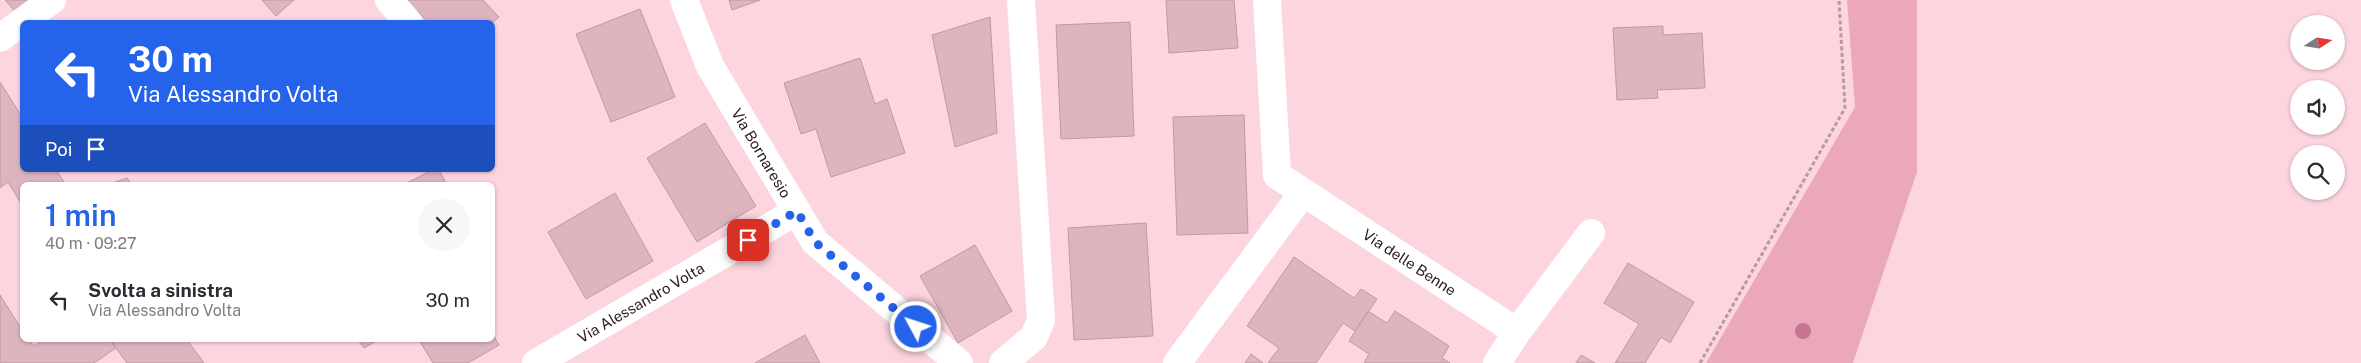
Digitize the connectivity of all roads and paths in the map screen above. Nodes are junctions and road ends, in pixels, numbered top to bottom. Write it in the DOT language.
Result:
graph roads {
  1 [pos="52,0"];
  2 [pos="389,0"];
  3 [pos="684,0"];
  4 [pos="1021,0"];
  5 [pos="1267,0"];
  6 [pos="1838,0"];
  7 [pos="25,20"];
  8 [pos="406,20"];
  9 [pos="20,23"];
  10 [pos="0,38"];
  11 [pos="1303,192"];
  12 [pos="797,211"];
  13 [pos="1591,233"];
  14 [pos="1517,332"];
  15 [pos="536,363"];
  16 [pos="959,363"];
  17 [pos="1003,363"];
  18 [pos="1177,363"];
  19 [pos="1497,363"];
  20 [pos="1700,363"];
  1 -- 7 [label="street"];
  2 -- 8 [label="street"];
  3 -- 12 [label="street, Via Bornaresio"];
  4 -- 17 [label="street"];
  5 -- 11 [label="street, Via delle Benne"];
  6 -- 20 [label="path"];
  9 -- 10 [label="street"];
  11 -- 14 [label="street, Via delle Benne"];
  11 -- 18 [label="street"];
  12 -- 15 [label="street, Via Alessandro Volta"];
  12 -- 16 [label="street, Via Bornaresio"];
  13 -- 14 [label="street"];
  14 -- 19 [label="street"];
}
